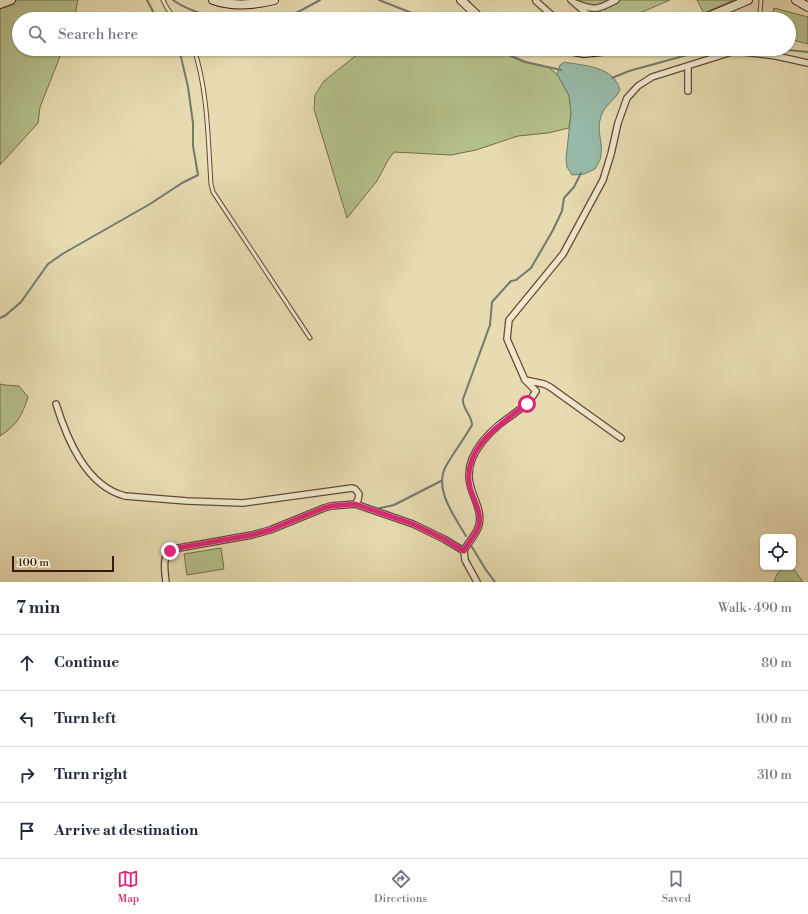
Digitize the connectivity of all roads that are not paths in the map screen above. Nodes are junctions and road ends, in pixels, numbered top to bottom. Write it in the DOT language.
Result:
graph roads {
  1 [pos="11,0"];
  2 [pos="163,0"];
  3 [pos="213,0"];
  4 [pos="274,0"];
  5 [pos="461,0"];
  6 [pos="616,0"];
  7 [pos="748,0"];
  8 [pos="761,0"];
  9 [pos="796,0"];
  10 [pos="536,1"];
  11 [pos="573,2"];
  12 [pos="0,4"];
  13 [pos="808,7"];
  14 [pos="170,12"];
  15 [pos="474,12"];
  16 [pos="548,12"];
  17 [pos="585,12"];
  18 [pos="720,12"];
  19 [pos="760,12"];
  20 [pos="196,56"];
  21 [pos="717,56"];
  22 [pos="776,56"];
  23 [pos="808,63"];
  24 [pos="688,66"];
  25 [pos="688,91"];
  26 [pos="310,338"];
  27 [pos="525,380"];
  28 [pos="56,404"];
  29 [pos="621,438"];
  30 [pos="355,504"];
  31 [pos="464,551"];
  32 [pos="166,582"];
  33 [pos="477,582"];
  1 -- 12 [label="street"];
  2 -- 14 [label="lane"];
  3 -- 4 [label="street"];
  5 -- 15 [label="street"];
  6 -- 11 [label="street"];
  7 -- 18 [label="street"];
  8 -- 19 [label="lane"];
  9 -- 13 [label="street"];
  10 -- 16 [label="street"];
  11 -- 17 [label="street"];
  20 -- 26 [label="lane"];
  21 -- 24 [label="street"];
  22 -- 23 [label="street"];
  24 -- 25 [label="street"];
  24 -- 27 [label="street"];
  27 -- 29 [label="street"];
  27 -- 31 [label="street"];
  28 -- 30 [label="street"];
  30 -- 31 [label="street"];
  30 -- 32 [label="street"];
  31 -- 33 [label="street"];
}
